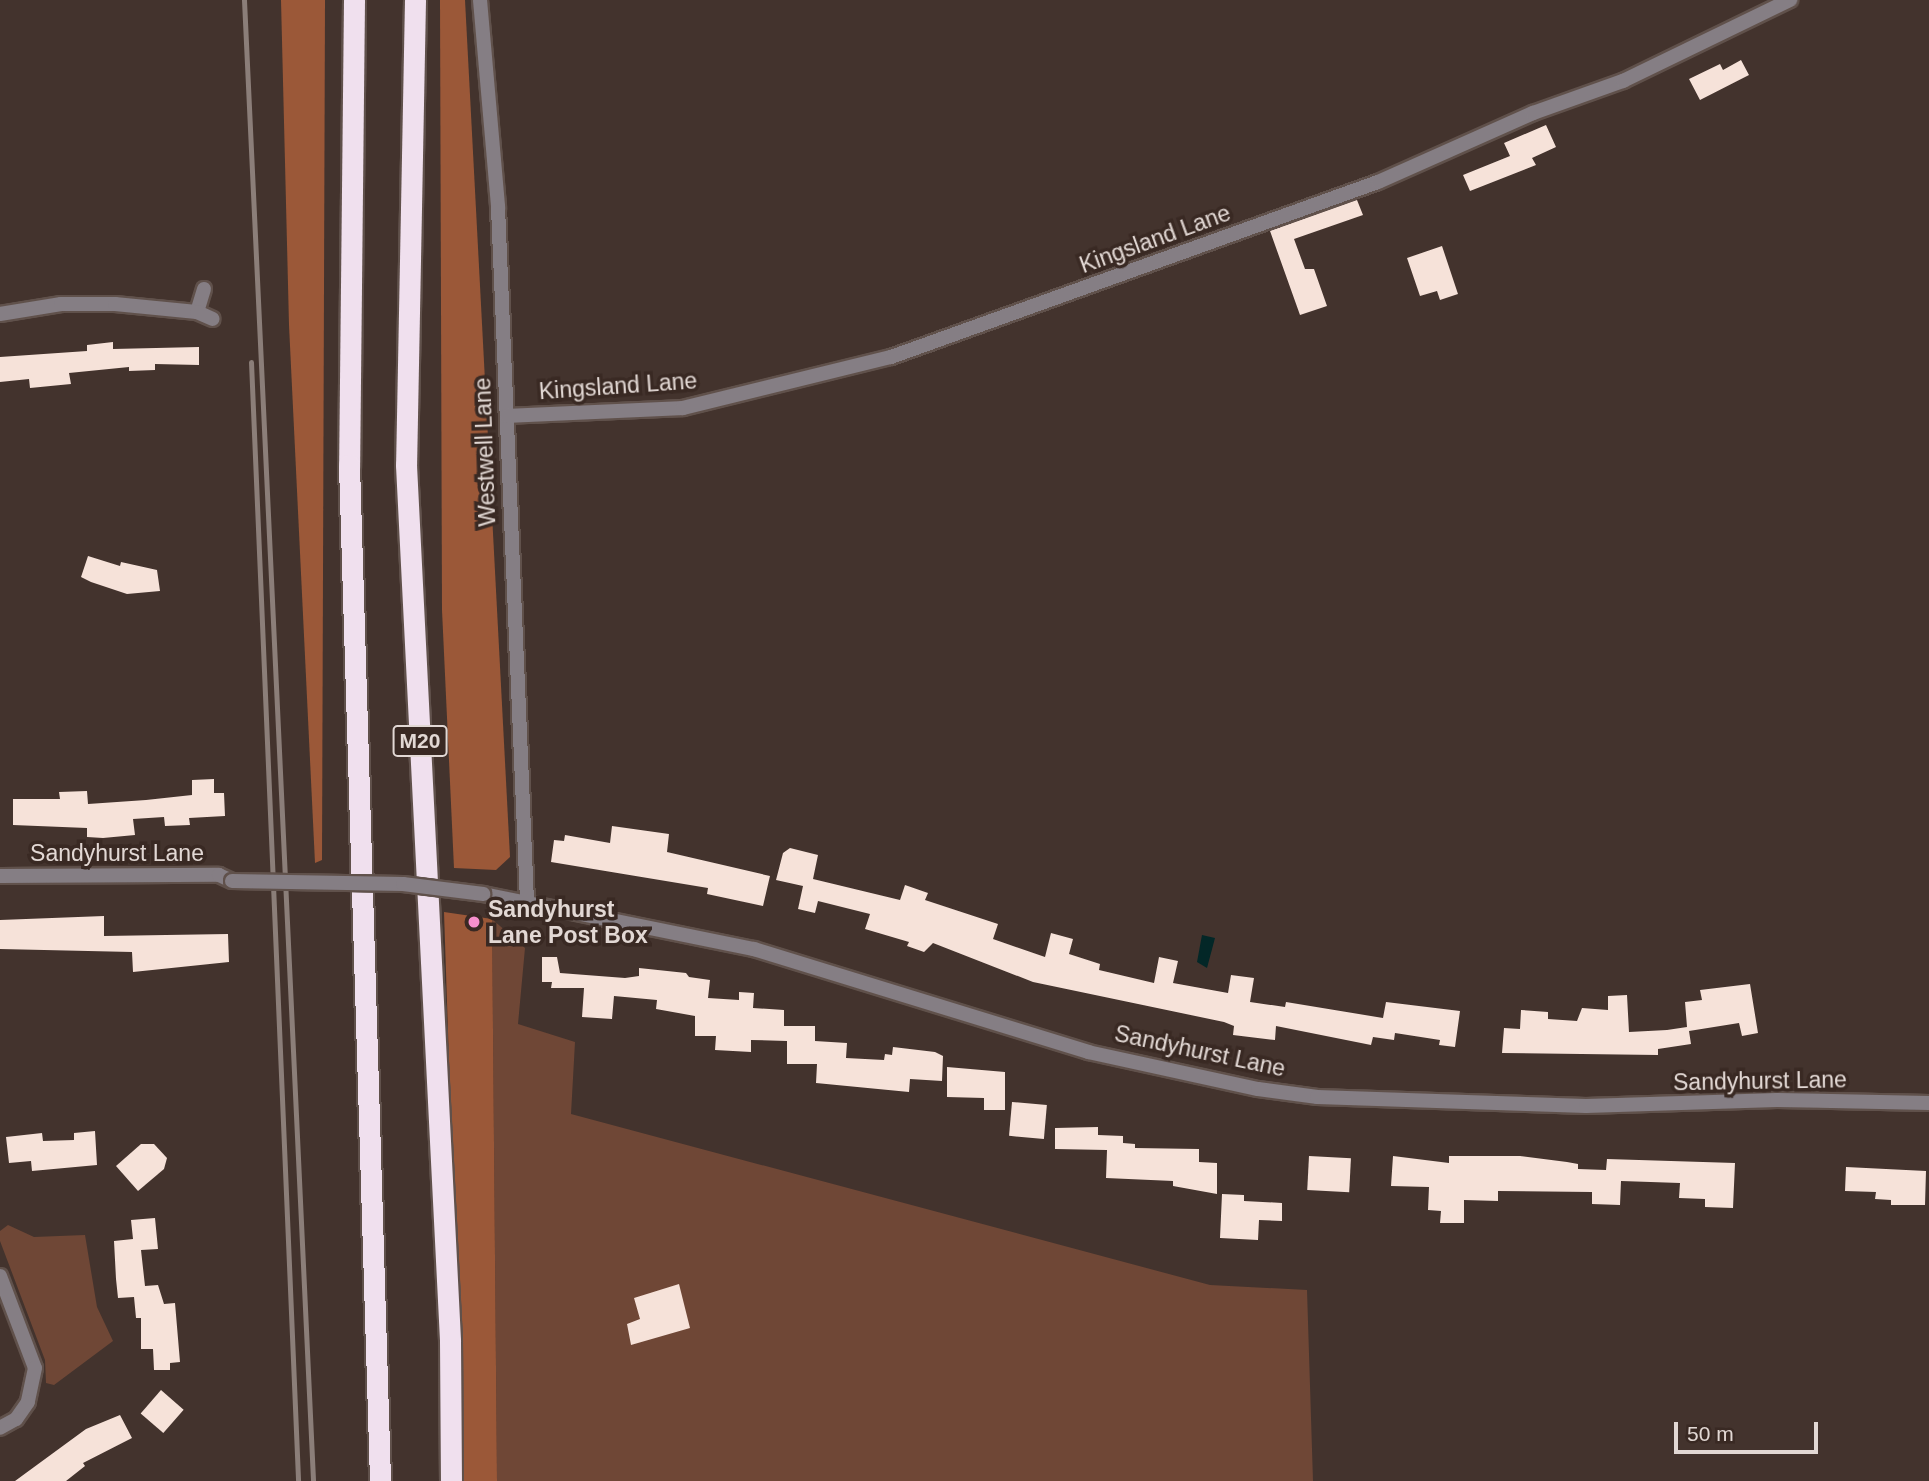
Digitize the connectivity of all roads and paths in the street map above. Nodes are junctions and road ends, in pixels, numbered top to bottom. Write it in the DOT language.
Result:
graph roads {
  1 [pos="354,0"];
  2 [pos="415,0"];
  3 [pos="480,0"];
  4 [pos="1790,0"];
  5 [pos="204,289"];
  6 [pos="197,312"];
  7 [pos="0,314"];
  8 [pos="214,319"];
  9 [pos="507,416"];
  10 [pos="0,876"];
  11 [pos="527,903"];
  12 [pos="1929,1103"];
  13 [pos="0,1276"];
  14 [pos="0,1428"];
  15 [pos="380,1481"];
  16 [pos="451,1481"];
  1 -- 15 [label="highway, M20"];
  2 -- 16 [label="highway, M20"];
  3 -- 9 [label="street, Westwell Lane"];
  4 -- 9 [label="street, Kingsland Lane"];
  5 -- 6 [label="street"];
  6 -- 7 [label="street"];
  6 -- 8 [label="street"];
  9 -- 11 [label="street, Westwell Lane"];
  10 -- 11 [label="street, Sandyhurst Lane, bridge"];
  11 -- 12 [label="street, Sandyhurst Lane"];
  13 -- 14 [label="street"];
}
